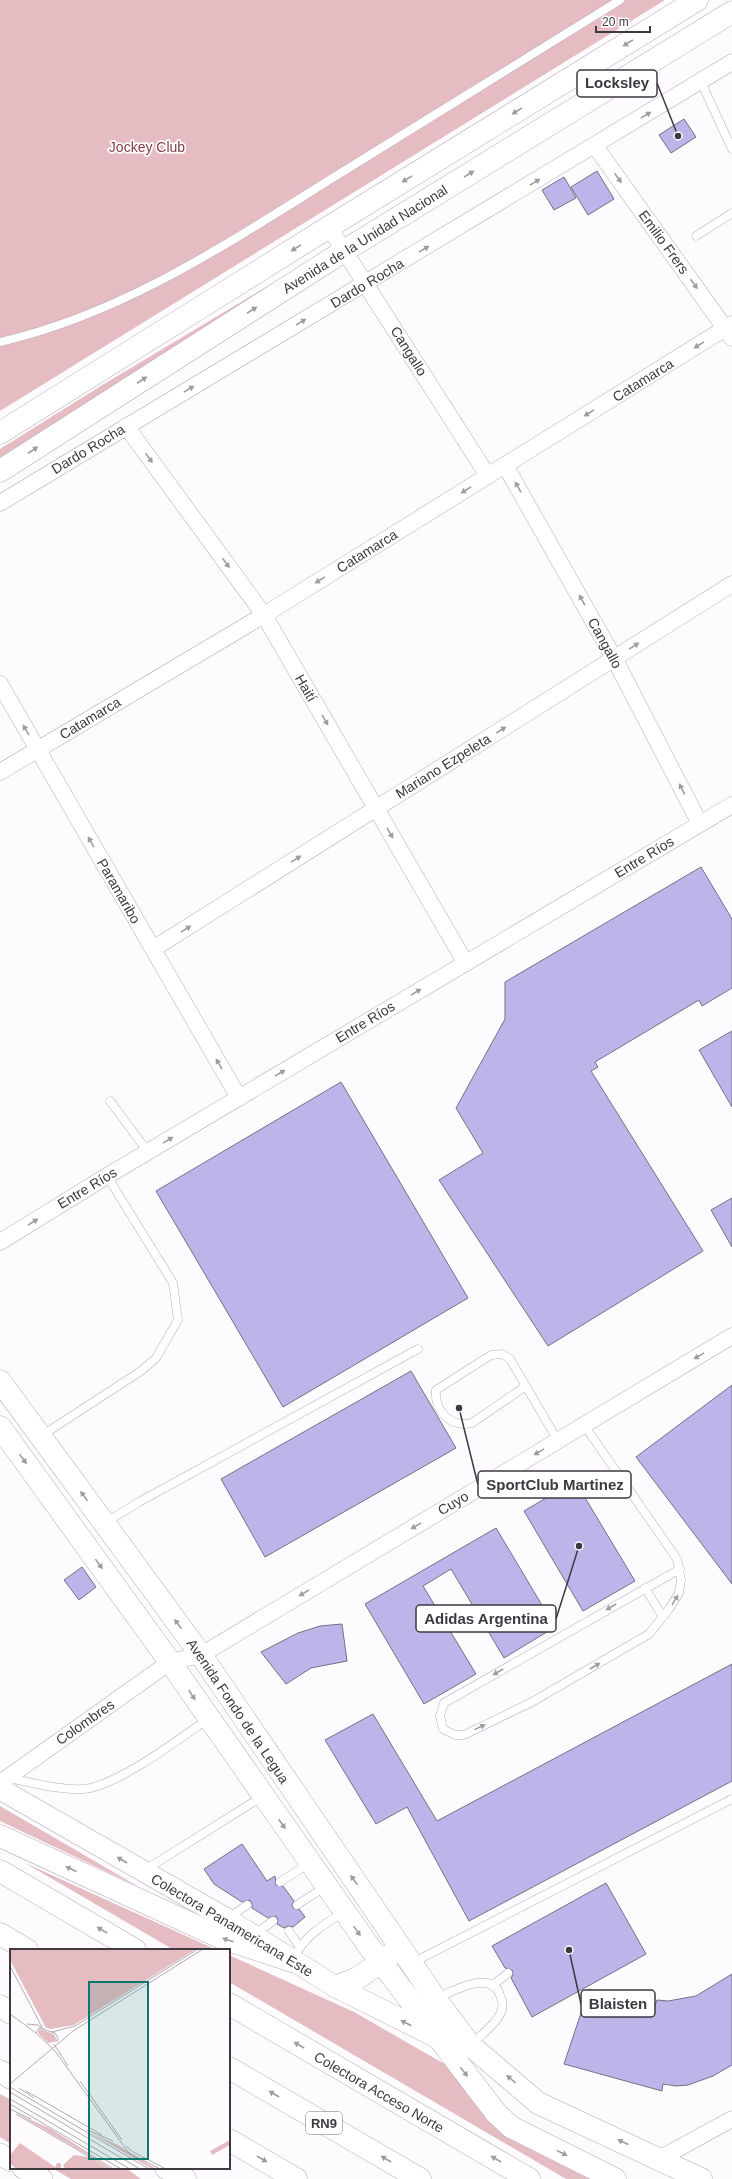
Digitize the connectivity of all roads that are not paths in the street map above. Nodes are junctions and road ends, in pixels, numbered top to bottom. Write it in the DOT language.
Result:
graph roads {
  1 [pos="620,0"];
  2 [pos="697,0"];
  3 [pos="732,12"];
  4 [pos="732,62"];
  5 [pos="701,82"];
  6 [pos="595,146"];
  7 [pos="732,148"];
  8 [pos="732,213"];
  9 [pos="329,227"];
  10 [pos="696,236"];
  11 [pos="344,251"];
  12 [pos="366,284"];
  13 [pos="730,330"];
  14 [pos="0,342"];
  15 [pos="126,426"];
  16 [pos="0,433"];
  17 [pos="505,465"];
  18 [pos="0,471"];
  19 [pos="488,476"];
  20 [pos="0,503"];
  21 [pos="732,584"];
  22 [pos="264,615"];
  23 [pos="614,658"];
  24 [pos="0,684"];
  25 [pos="37,749"];
  26 [pos="0,772"];
  27 [pos="732,805"];
  28 [pos="376,809"];
  29 [pos="700,824"];
  30 [pos="153,949"];
  31 [pos="466,962"];
  32 [pos="239,1098"];
  33 [pos="110,1101"];
  34 [pos="148,1152"];
  35 [pos="107,1176"];
  36 [pos="0,1242"];
  37 [pos="732,1336"];
  38 [pos="418,1349"];
  39 [pos="0,1381"];
  40 [pos="526,1386"];
  41 [pos="584,1425"];
  42 [pos="0,1427"];
  43 [pos="40,1436"];
  44 [pos="558,1440"];
  45 [pos="104,1523"];
  46 [pos="680,1569"];
  47 [pos="645,1588"];
  48 [pos="663,1618"];
  49 [pos="201,1655"];
  50 [pos="170,1662"];
  51 [pos="208,1719"];
  52 [pos="2,1783"];
  53 [pos="263,1796"];
  54 [pos="732,1799"];
  55 [pos="0,1836"];
  56 [pos="310,1863"];
  57 [pos="0,1871"];
  58 [pos="142,1872"];
  59 [pos="280,1882"];
  60 [pos="326,1886"];
  61 [pos="248,1905"];
  62 [pos="297,1905"];
  63 [pos="344,1912"];
  64 [pos="227,1919"];
  65 [pos="273,1921"];
  66 [pos="289,1931"];
  67 [pos="0,1934"];
  68 [pos="252,1935"];
  69 [pos="26,1949"];
  70 [pos="134,1949"];
  71 [pos="295,1954"];
  72 [pos="406,1955"];
  73 [pos="381,1962"];
  74 [pos="508,1973"];
  75 [pos="492,1986"];
  76 [pos="336,1987"];
  77 [pos="435,1998"];
  78 [pos="230,2005"];
  79 [pos="0,2006"];
  80 [pos="10,2011"];
  81 [pos="440,2041"];
  82 [pos="470,2045"];
  83 [pos="230,2069"];
  84 [pos="0,2071"];
  85 [pos="10,2077"];
  86 [pos="732,2119"];
  87 [pos="230,2141"];
  88 [pos="0,2154"];
  89 [pos="659,2159"];
  90 [pos="10,2160"];
  91 [pos="25,2169"];
  92 [pos="156,2169"];
  93 [pos="168,2169"];
  94 [pos="42,2179"];
  95 [pos="171,2179"];
  96 [pos="185,2179"];
  97 [pos="296,2179"];
  98 [pos="420,2179"];
  99 [pos="529,2179"];
  100 [pos="615,2179"];
  101 [pos="701,2179"];
  1 -- 14 [label="lane"];
  2 -- 9 [label="main road, Avenida de la Unidad Nacional, one-way"];
  11 -- 3 [label="main road, Avenida de la Unidad Nacional, one-way"];
  4 -- 5 [label="street, Dardo Rocha"];
  6 -- 5 [label="street, Dardo Rocha, one-way"];
  5 -- 7 [label="lane"];
  12 -- 6 [label="street, Dardo Rocha, one-way"];
  6 -- 13 [label="street, Emilio Frers, one-way"];
  8 -- 10 [label="lane"];
  9 -- 11 [label="street, Cangallo"];
  9 -- 16 [label="main road, Avenida de la Unidad Nacional, one-way"];
  11 -- 12 [label="street, Cangallo"];
  18 -- 11 [label="main road, Avenida de la Unidad Nacional, one-way"];
  15 -- 12 [label="street, Dardo Rocha, one-way"];
  12 -- 19 [label="street, Cangallo"];
  13 -- 17 [label="street, Catamarca, one-way"];
  15 -- 20 [label="street, Dardo Rocha"];
  15 -- 22 [label="street, Haití, one-way"];
  17 -- 19 [label="street, Catamarca"];
  23 -- 17 [label="street, Cangallo, one-way"];
  19 -- 22 [label="street, Catamarca, one-way"];
  23 -- 21 [label="street, Mariano Ezpeleta, one-way"];
  22 -- 25 [label="street, Catamarca"];
  22 -- 28 [label="street, Haití, one-way"];
  28 -- 23 [label="street, Mariano Ezpeleta, one-way"];
  29 -- 23 [label="street, Cangallo, one-way"];
  25 -- 24 [label="street, Paramaribo, one-way"];
  25 -- 26 [label="street, Catamarca"];
  30 -- 25 [label="street, Paramaribo, one-way"];
  27 -- 29 [label="street, Entre Ríos"];
  30 -- 28 [label="street, Mariano Ezpeleta, one-way"];
  28 -- 31 [label="street, Haití, one-way"];
  29 -- 31 [label="street, Entre Ríos"];
  32 -- 30 [label="street, Paramaribo, one-way"];
  32 -- 31 [label="street, Entre Ríos, one-way"];
  34 -- 32 [label="street, Entre Ríos, one-way"];
  33 -- 34 [label="lane"];
  34 -- 35 [label="street, Entre Ríos"];
  36 -- 35 [label="street, Entre Ríos, one-way"];
  35 -- 43 [label="lane"];
  37 -- 41 [label="street, Cuyo, one-way"];
  38 -- 45 [label="lane"];
  39 -- 43 [label="main road, Avenida Fondo de la Legua"];
  40 -- 40 [label="lane"];
  40 -- 44 [label="lane"];
  41 -- 44 [label="street, Cuyo"];
  41 -- 46 [label="lane"];
  42 -- 50 [label="main road, Avenida Fondo de la Legua, one-way"];
  45 -- 43 [label="main road, Avenida Fondo de la Legua, one-way"];
  44 -- 49 [label="street, Cuyo, one-way"];
  49 -- 45 [label="main road, Avenida Fondo de la Legua, one-way"];
  46 -- 47 [label="lane"];
  48 -- 46 [label="lane, one-way"];
  47 -- 48 [label="lane"];
  47 -- 48 [label="lane, one-way"];
  49 -- 50 [label="street, Cuyo"];
  72 -- 49 [label="main road, Avenida Fondo de la Legua, one-way"];
  50 -- 51 [label="main road, Avenida Fondo de la Legua, one-way"];
  50 -- 52 [label="street, Colombres"];
  51 -- 52 [label="lane"];
  51 -- 53 [label="main road, Avenida Fondo de la Legua"];
  58 -- 52 [label="street, Colectora Panamericana Este, one-way"];
  53 -- 56 [label="main road, Avenida Fondo de la Legua, one-way"];
  53 -- 58 [label="lane"];
  54 -- 72 [label="lane"];
  71 -- 55 [label="main road, one-way"];
  56 -- 59 [label="lane"];
  56 -- 60 [label="main road, Avenida Fondo de la Legua"];
  70 -- 57 [label="main road, one-way"];
  58 -- 64 [label="street, Colectora Panamericana Este"];
  60 -- 62 [label="lane"];
  60 -- 63 [label="main road, Avenida Fondo de la Legua"];
  61 -- 64 [label="lane"];
  63 -- 71 [label="lane"];
  63 -- 73 [label="main road, Avenida Fondo de la Legua, one-way"];
  64 -- 68 [label="street, Colectora Panamericana Este"];
  65 -- 68 [label="lane"];
  66 -- 71 [label="lane"];
  67 -- 69 [label="main road"];
  68 -- 71 [label="street, Colectora Panamericana Este"];
  71 -- 76 [label="street, Colectora Panamericana Este"];
  72 -- 73 [label="main road"];
  72 -- 77 [label="main road, Avenida Fondo de la Legua"];
  73 -- 76 [label="main road"];
  73 -- 81 [label="main road, Avenida Fondo de la Legua"];
  74 -- 75 [label="lane"];
  75 -- 77 [label="lane"];
  75 -- 82 [label="lane"];
  81 -- 76 [label="street, Colectora Panamericana Este, one-way"];
  77 -- 82 [label="main road, Avenida Fondo de la Legua"];
  99 -- 78 [label="main road, Colectora Acceso Norte, one-way"];
  79 -- 80 [label="main road"];
  81 -- 82 [label="street, Colectora Panamericana Este"];
  81 -- 100 [label="main road, Avenida Fondo de la Legua, one-way"];
  89 -- 82 [label="main road, Avenida Fondo de la Legua, one-way"];
  98 -- 83 [label="main road, RN9, one-way"];
  84 -- 85 [label="main road"];
  86 -- 89 [label="street"];
  87 -- 97 [label="main road, one-way"];
  88 -- 90 [label="street"];
  89 -- 101 [label="main road, Avenida Fondo de la Legua"];
  91 -- 94 [label="street"];
  92 -- 95 [label="main road"];
  93 -- 96 [label="main road"];
}
